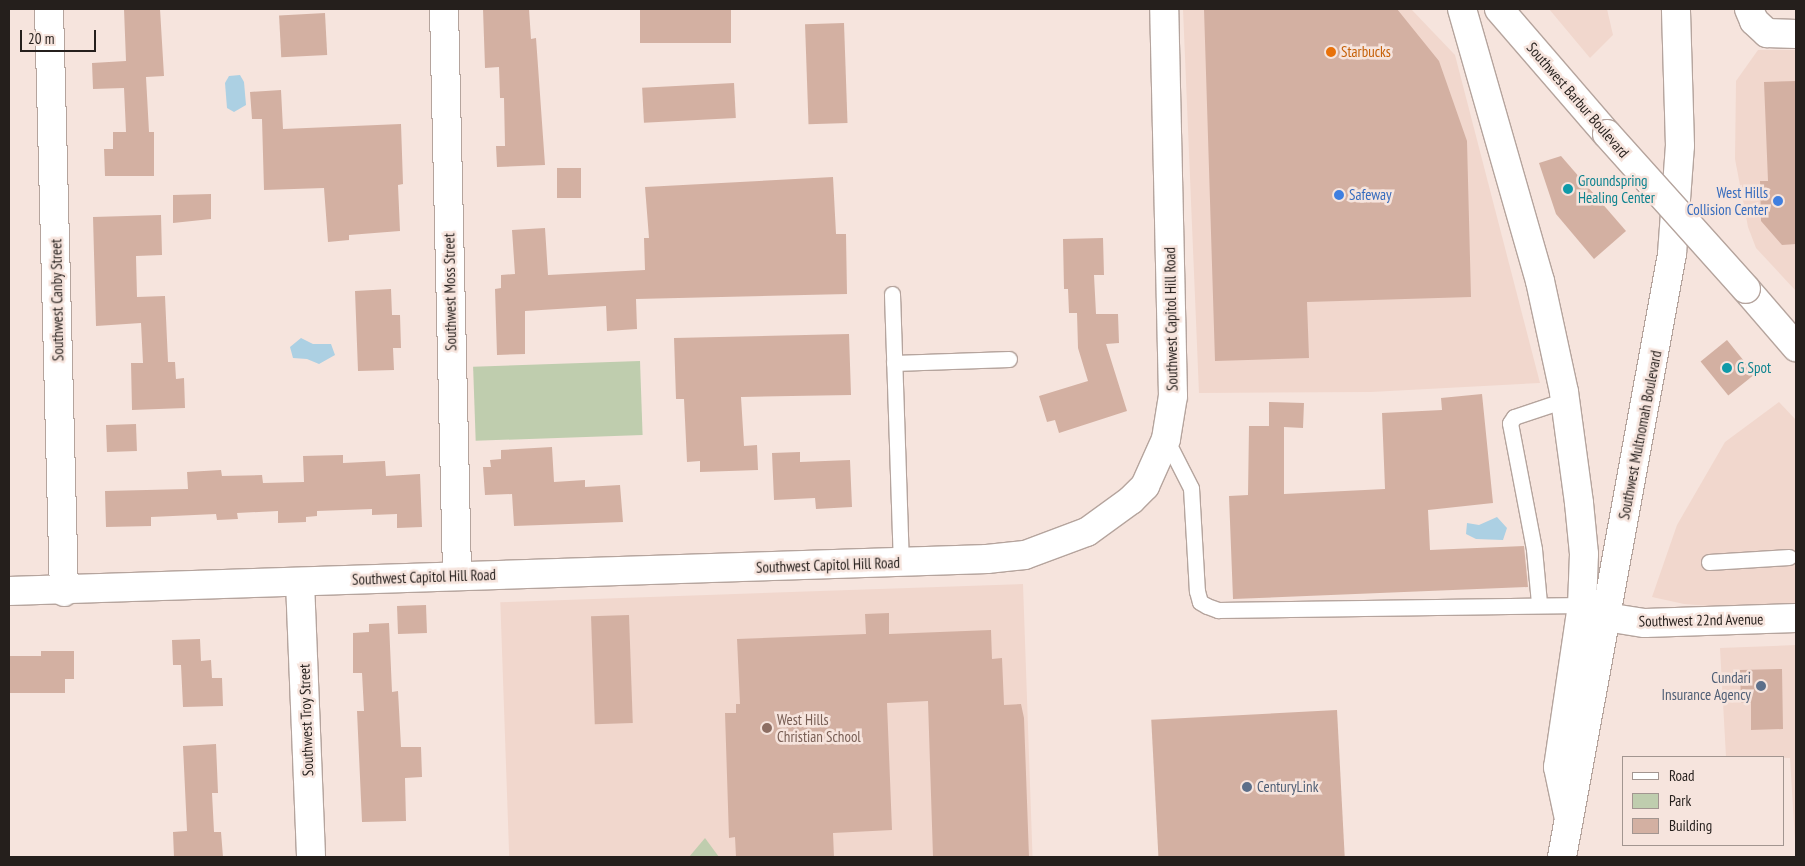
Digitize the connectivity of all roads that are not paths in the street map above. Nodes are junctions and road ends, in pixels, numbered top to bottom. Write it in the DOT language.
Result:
graph roads {
  1 [pos="49,9"];
  2 [pos="444,9"];
  3 [pos="1164,9"];
  4 [pos="1462,9"];
  5 [pos="1499,9"];
  6 [pos="1676,9"];
  7 [pos="1754,18"];
  8 [pos="1796,34"];
  9 [pos="892,294"];
  10 [pos="1796,347"];
  11 [pos="1009,359"];
  12 [pos="894,363"];
  13 [pos="1565,400"];
  14 [pos="1166,439"];
  15 [pos="1789,557"];
  16 [pos="901,562"];
  17 [pos="1709,562"];
  18 [pos="457,575"];
  19 [pos="300,582"];
  20 [pos="9,592"];
  21 [pos="64,592"];
  22 [pos="1539,603"];
  23 [pos="1582,605"];
  24 [pos="1606,617"];
  25 [pos="1796,618"];
  26 [pos="1569,819"];
  27 [pos="311,857"];
  28 [pos="1562,857"];
  1 -- 21 [label="street, Southwest Canby Street"];
  2 -- 18 [label="street, Southwest Moss Street"];
  3 -- 14 [label="street, Southwest Capitol Hill Road"];
  4 -- 13 [label="street"];
  5 -- 10 [label="street, Southwest Barbur Boulevard, bridge"];
  6 -- 24 [label="street, Southwest Multnomah Boulevard"];
  7 -- 8 [label="street"];
  9 -- 12 [label="lane"];
  11 -- 12 [label="lane"];
  12 -- 16 [label="lane"];
  13 -- 22 [label="lane"];
  13 -- 23 [label="street"];
  14 -- 16 [label="street, Southwest Capitol Hill Road"];
  14 -- 22 [label="lane"];
  15 -- 17 [label="lane"];
  16 -- 18 [label="street, Southwest Capitol Hill Road"];
  18 -- 19 [label="street, Southwest Capitol Hill Road"];
  19 -- 21 [label="street, Southwest Capitol Hill Road"];
  19 -- 27 [label="street, Southwest Troy Street"];
  20 -- 21 [label="street, Southwest Capitol Hill Road"];
  22 -- 23 [label="lane"];
  23 -- 26 [label="street"];
  24 -- 25 [label="street, Southwest 22nd Avenue"];
  24 -- 26 [label="street, Southwest Multnomah Boulevard"];
  26 -- 28 [label="street, Southwest Multnomah Boulevard"];
}
